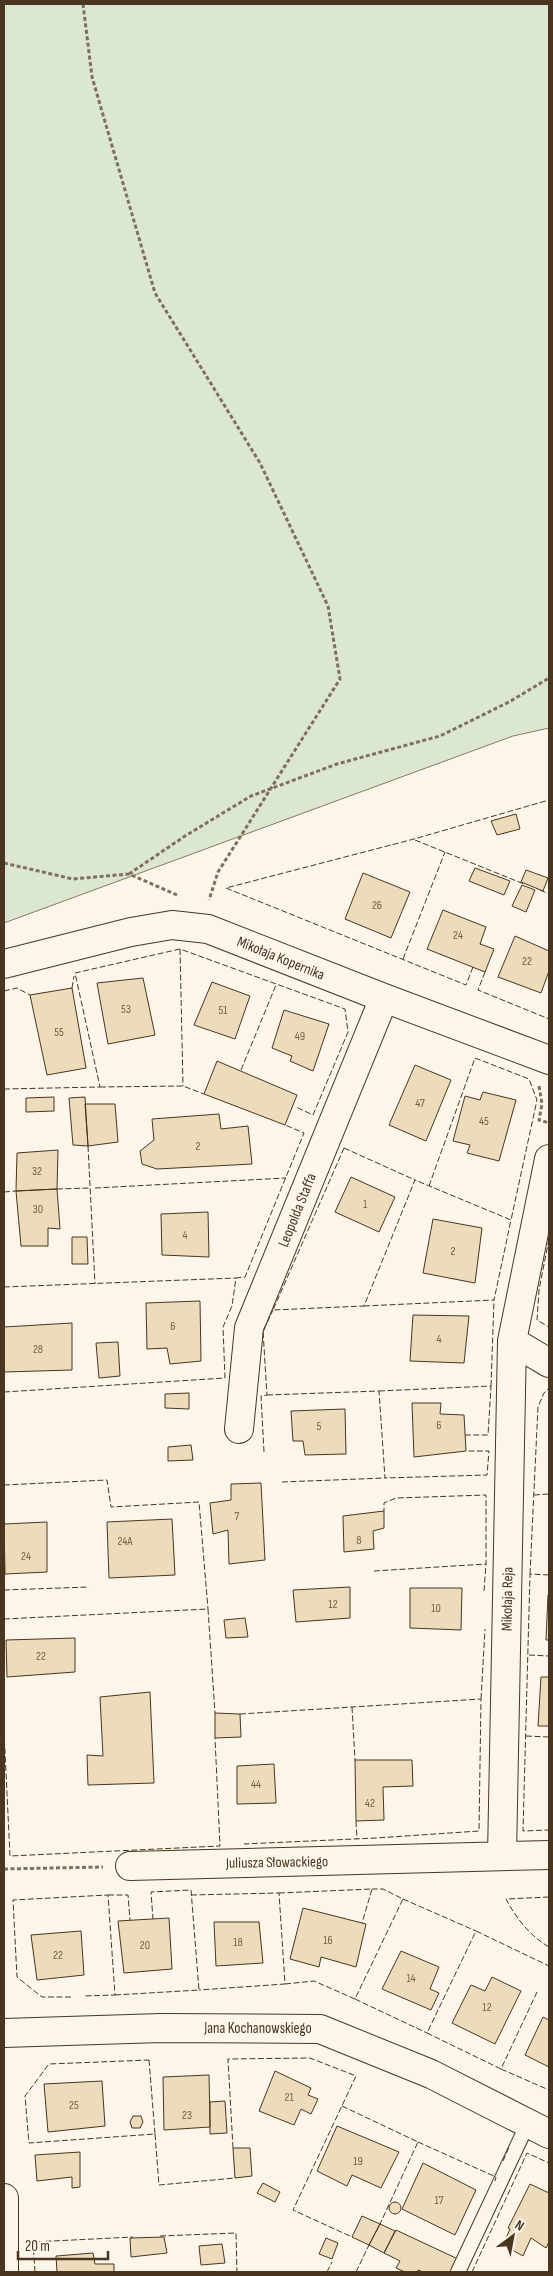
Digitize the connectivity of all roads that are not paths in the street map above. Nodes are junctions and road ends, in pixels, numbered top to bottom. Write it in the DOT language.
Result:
graph roads {
  1 [pos="4,964"];
  2 [pos="384,998"];
  3 [pos="542,1070"];
  4 [pos="549,1158"];
  5 [pos="512,1341"];
  6 [pos="549,1363"];
  7 [pos="239,1430"];
  8 [pos="549,1855"];
  9 [pos="502,1856"];
  10 [pos="130,1866"];
  11 [pos="4,2033"];
  12 [pos="539,2129"];
  13 [pos="4,2198"];
  14 [pos="4,2272"];
  15 [pos="458,2272"];
  1 -- 2 [label="street, Mikołaja Kopernika"];
  2 -- 3 [label="street, Mikołaja Kopernika"];
  2 -- 7 [label="street, Leopolda Staffa"];
  4 -- 5 [label="street, Mikołaja Reja"];
  5 -- 6 [label="street"];
  5 -- 9 [label="street, Mikołaja Reja"];
  8 -- 9 [label="street, Juliusza Słowackiego"];
  9 -- 10 [label="street, Juliusza Słowackiego"];
  11 -- 12 [label="street, Jana Kochanowskiego"];
  12 -- 15 [label="lane"];
  13 -- 14 [label="street"];
}
